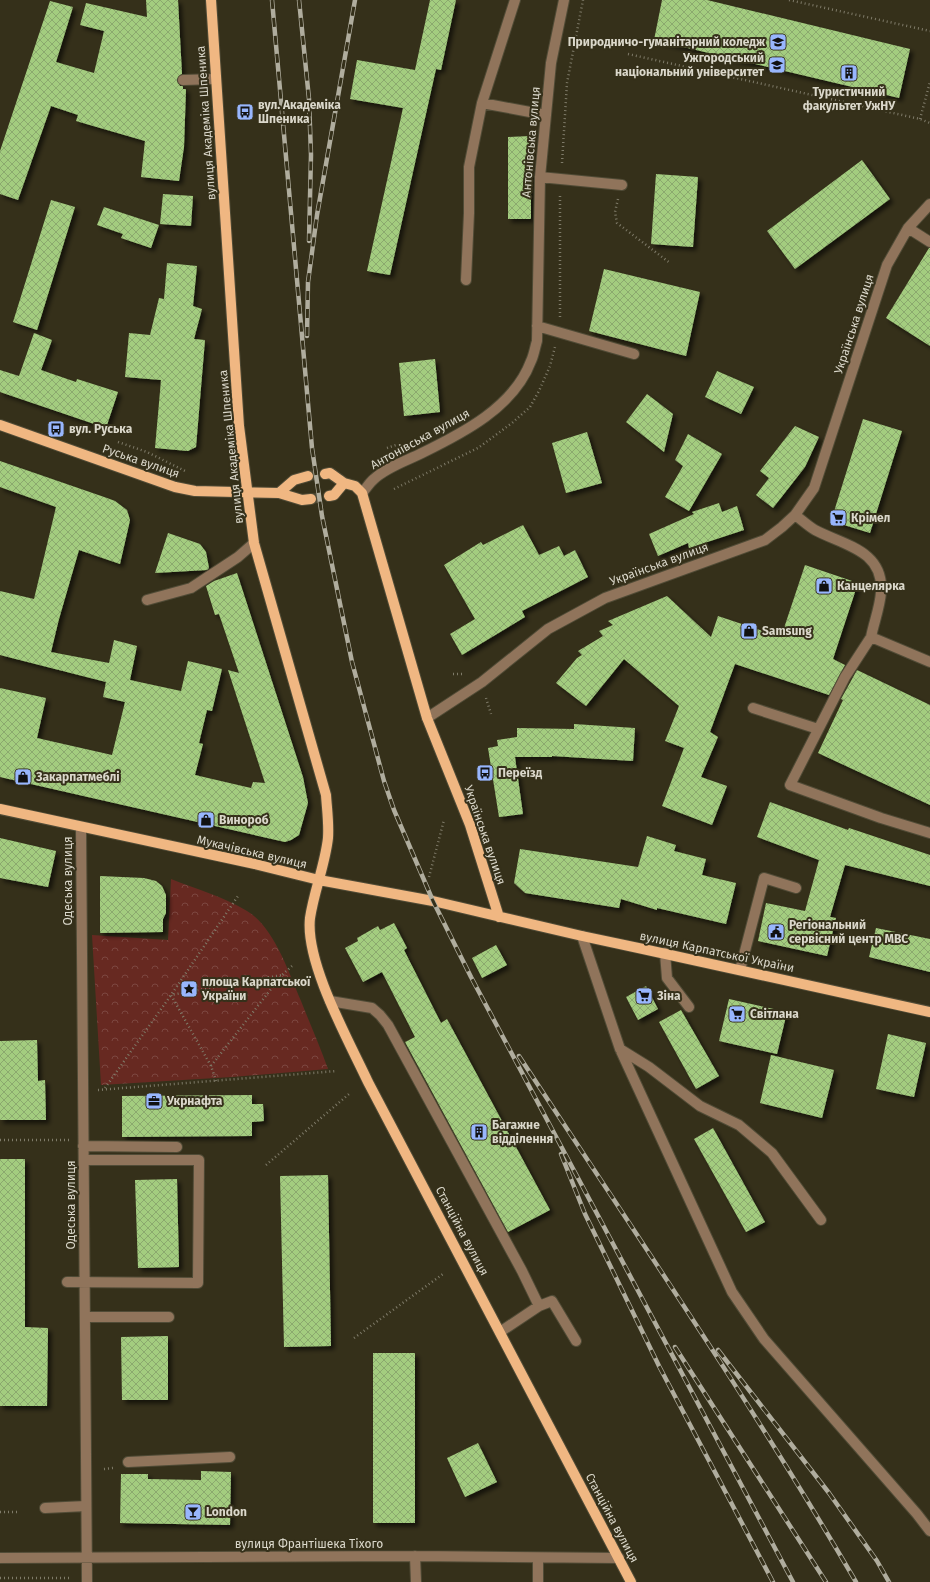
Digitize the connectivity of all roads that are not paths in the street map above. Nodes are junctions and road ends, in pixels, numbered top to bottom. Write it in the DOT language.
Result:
graph roads {
  1 [pos="211,0"];
  2 [pos="515,0"];
  3 [pos="564,0"];
  4 [pos="216,79"];
  5 [pos="183,80"];
  6 [pos="482,103"];
  7 [pos="546,116"];
  8 [pos="540,177"];
  9 [pos="622,185"];
  10 [pos="930,204"];
  11 [pos="908,228"];
  12 [pos="930,242"];
  13 [pos="466,280"];
  14 [pos="537,326"];
  15 [pos="634,354"];
  16 [pos="0,425"];
  17 [pos="325,474"];
  18 [pos="308,476"];
  19 [pos="344,484"];
  20 [pos="247,492"];
  21 [pos="279,492"];
  22 [pos="362,493"];
  23 [pos="328,496"];
  24 [pos="311,499"];
  25 [pos="795,515"];
  26 [pos="254,543"];
  27 [pos="147,600"];
  28 [pos="871,637"];
  29 [pos="930,662"];
  30 [pos="753,708"];
  31 [pos="427,718"];
  32 [pos="818,729"];
  33 [pos="0,809"];
  34 [pos="81,827"];
  35 [pos="930,833"];
  36 [pos="319,880"];
  37 [pos="796,888"];
  38 [pos="499,917"];
  39 [pos="582,936"];
  40 [pos="665,954"];
  41 [pos="740,970"];
  42 [pos="330,1001"];
  43 [pos="689,1007"];
  44 [pos="930,1012"];
  45 [pos="620,1049"];
  46 [pos="83,1143"];
  47 [pos="177,1147"];
  48 [pos="84,1160"];
  49 [pos="821,1220"];
  50 [pos="67,1282"];
  51 [pos="84,1282"];
  52 [pos="539,1306"];
  53 [pos="85,1317"];
  54 [pos="169,1317"];
  55 [pos="500,1332"];
  56 [pos="576,1341"];
  57 [pos="230,1457"];
  58 [pos="128,1462"];
  59 [pos="86,1506"];
  60 [pos="45,1508"];
  61 [pos="930,1531"];
  62 [pos="415,1556"];
  63 [pos="0,1558"];
  64 [pos="87,1558"];
  65 [pos="538,1558"];
  66 [pos="619,1558"];
  67 [pos="87,1582"];
  68 [pos="416,1582"];
  69 [pos="538,1582"];
  70 [pos="631,1582"];
  1 -- 4 [label="main road, вулиця Академіка Шпеника"];
  2 -- 6 [label="street"];
  3 -- 7 [label="street, Антонівська вулиця"];
  4 -- 5 [label="street"];
  4 -- 20 [label="main road, вулиця Академіка Шпеника"];
  6 -- 7 [label="street"];
  6 -- 13 [label="street"];
  7 -- 8 [label="street, Антонівська вулиця"];
  8 -- 9 [label="street"];
  8 -- 14 [label="street, Антонівська вулиця"];
  10 -- 11 [label="street, Українська вулиця"];
  11 -- 12 [label="street"];
  11 -- 25 [label="street, Українська вулиця"];
  14 -- 15 [label="street"];
  14 -- 22 [label="street, Антонівська вулиця"];
  16 -- 20 [label="main road, Руська вулиця"];
  17 -- 19 [label="main road"];
  18 -- 21 [label="main road"];
  19 -- 22 [label="main road"];
  19 -- 23 [label="main road"];
  20 -- 21 [label="main road, Руська вулиця"];
  20 -- 26 [label="main road, вулиця Академіка Шпеника"];
  21 -- 24 [label="main road, Руська вулиця"];
  22 -- 31 [label="main road"];
  25 -- 28 [label="street"];
  25 -- 31 [label="street, Українська вулиця"];
  26 -- 27 [label="street"];
  26 -- 36 [label="main road, вулиця Академіка Шпеника"];
  28 -- 29 [label="street"];
  28 -- 32 [label="street"];
  30 -- 32 [label="street"];
  31 -- 38 [label="main road, Українська вулиця"];
  32 -- 35 [label="street"];
  33 -- 34 [label="main road, Мукачівська вулиця"];
  34 -- 36 [label="main road, Мукачівська вулиця"];
  34 -- 46 [label="street, Одеська вулиця"];
  36 -- 38 [label="main road, Мукачівська вулиця"];
  36 -- 42 [label="main road, Станційна вулиця"];
  37 -- 41 [label="street"];
  38 -- 39 [label="main road, вулиця Карпатської України"];
  39 -- 40 [label="main road, вулиця Карпатської України"];
  39 -- 45 [label="street"];
  40 -- 41 [label="main road, вулиця Карпатської України"];
  40 -- 43 [label="street"];
  41 -- 44 [label="main road, вулиця Карпатської України"];
  42 -- 52 [label="street"];
  42 -- 55 [label="main road, Станційна вулиця"];
  45 -- 49 [label="street"];
  45 -- 61 [label="street"];
  46 -- 47 [label="street"];
  46 -- 48 [label="street, Одеська вулиця"];
  48 -- 51 [label="street, Одеська вулиця"];
  48 -- 51 [label="street"];
  50 -- 51 [label="street"];
  51 -- 53 [label="street, Одеська вулиця"];
  52 -- 55 [label="street"];
  52 -- 56 [label="street"];
  53 -- 54 [label="street"];
  53 -- 59 [label="street, Одеська вулиця"];
  55 -- 66 [label="main road, Станційна вулиця"];
  57 -- 58 [label="street"];
  59 -- 60 [label="street"];
  59 -- 64 [label="street, Одеська вулиця"];
  62 -- 64 [label="street, вулиця Франтішека Тіхого"];
  62 -- 65 [label="street, вулиця Франтішека Тіхого"];
  62 -- 68 [label="street"];
  63 -- 64 [label="street, вулиця Франтішека Тіхого"];
  64 -- 67 [label="street, Одеська вулиця"];
  65 -- 66 [label="street, вулиця Франтішека Тіхого"];
  65 -- 69 [label="street"];
  66 -- 70 [label="main road, Станційна вулиця"];
}
